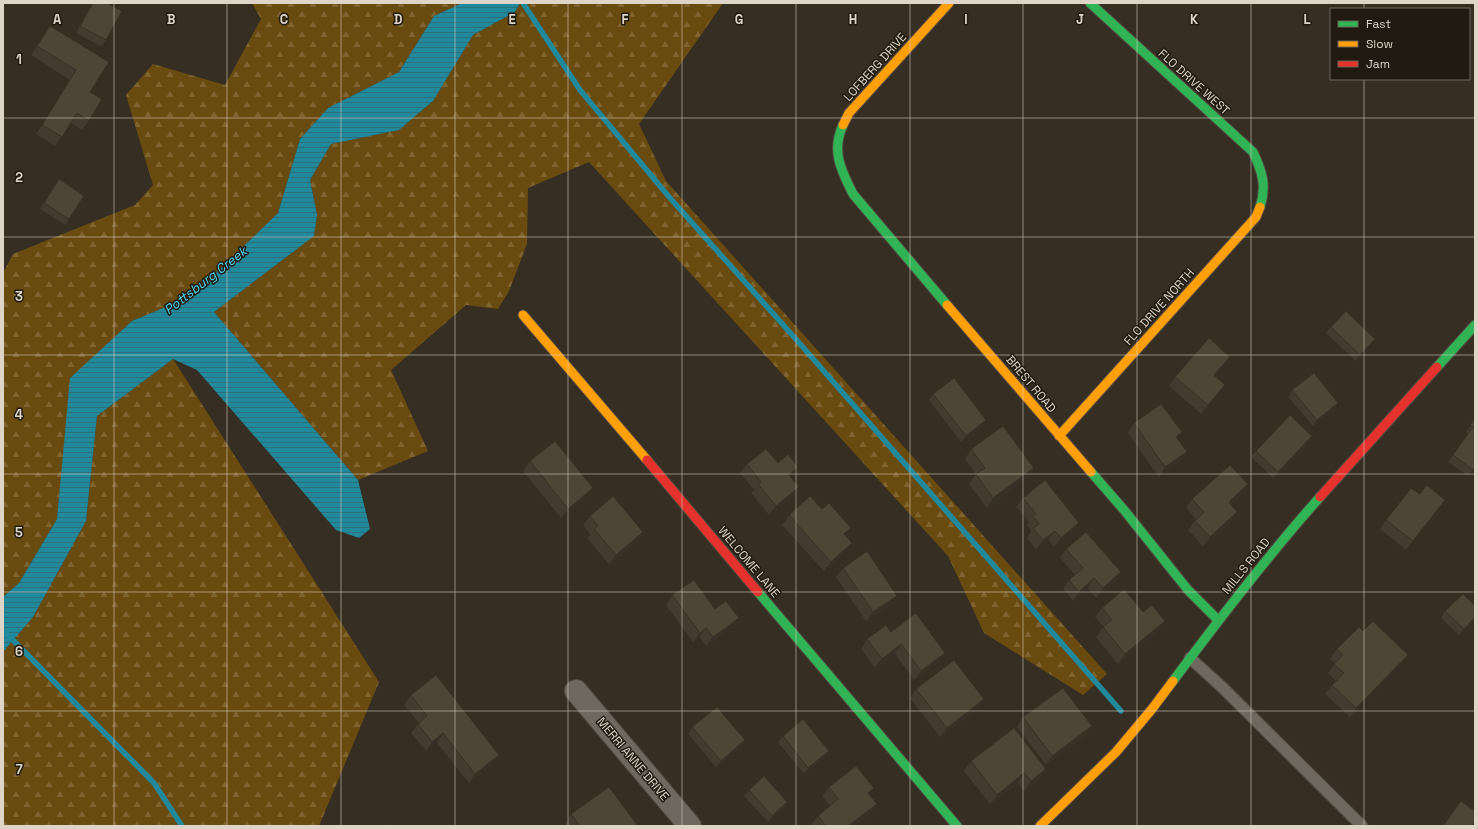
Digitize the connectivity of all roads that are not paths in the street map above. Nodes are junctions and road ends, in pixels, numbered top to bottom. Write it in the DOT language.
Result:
graph roads {
  1 [pos="949,3"];
  2 [pos="1090,3"];
  3 [pos="837,157"];
  4 [pos="1264,188"];
  5 [pos="524,314"];
  6 [pos="1475,325"];
  7 [pos="1059,436"];
  8 [pos="1218,620"];
  9 [pos="1190,658"];
  10 [pos="576,691"];
  11 [pos="690,826"];
  12 [pos="957,826"];
  13 [pos="1040,826"];
  14 [pos="1362,826"];
  1 -- 3 [label="street, LOFBERG DRIVE"];
  2 -- 4 [label="street, FLO DRIVE WEST"];
  3 -- 7 [label="street, BREST ROAD"];
  4 -- 7 [label="street, FLO DRIVE NORTH"];
  5 -- 12 [label="street, WELCOME LANE"];
  6 -- 8 [label="street, MILLS ROAD"];
  7 -- 8 [label="street, BREST ROAD"];
  8 -- 9 [label="street, MILLS ROAD"];
  9 -- 13 [label="street, MILLS ROAD"];
  9 -- 14 [label="lane"];
  10 -- 11 [label="street, MERRI ANNE DRIVE"];
}
